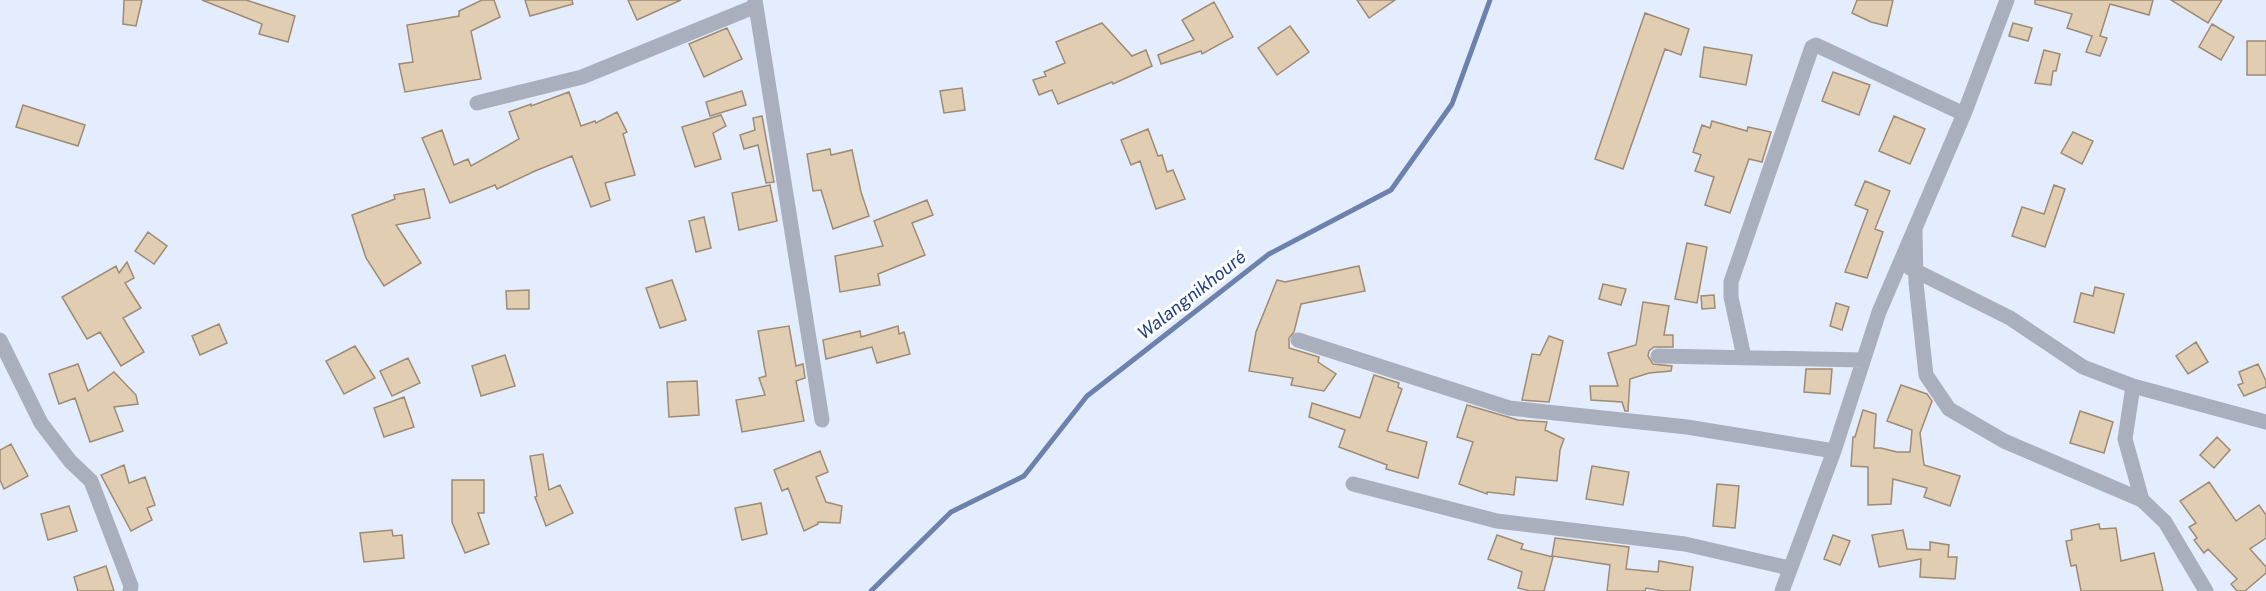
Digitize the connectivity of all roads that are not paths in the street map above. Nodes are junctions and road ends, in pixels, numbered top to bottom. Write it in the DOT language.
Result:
graph roads {
  1 [pos="2007,0"];
  2 [pos="756,3"];
  3 [pos="477,103"];
  4 [pos="1964,114"];
  5 [pos="1915,224"];
  6 [pos="1898,265"];
  7 [pos="1916,270"];
  8 [pos="0,340"];
  9 [pos="1298,340"];
  10 [pos="1659,356"];
  11 [pos="1744,357"];
  12 [pos="1863,360"];
  13 [pos="2133,386"];
  14 [pos="822,420"];
  15 [pos="2266,422"];
  16 [pos="1834,451"];
  17 [pos="1353,484"];
  18 [pos="2142,500"];
  19 [pos="1790,568"];
  20 [pos="129,591"];
  21 [pos="1782,591"];
  22 [pos="2206,591"];
  1 -- 4 [label="street"];
  2 -- 3 [label="street"];
  2 -- 14 [label="street"];
  4 -- 5 [label="street"];
  4 -- 11 [label="street"];
  5 -- 6 [label="street"];
  5 -- 7 [label="street"];
  6 -- 7 [label="street"];
  6 -- 12 [label="street"];
  7 -- 13 [label="street"];
  7 -- 18 [label="street"];
  8 -- 20 [label="street"];
  9 -- 16 [label="street"];
  10 -- 11 [label="street"];
  11 -- 12 [label="street"];
  12 -- 16 [label="street"];
  13 -- 15 [label="street"];
  13 -- 18 [label="street"];
  16 -- 19 [label="street"];
  17 -- 19 [label="street"];
  18 -- 22 [label="street"];
  19 -- 21 [label="street"];
}
